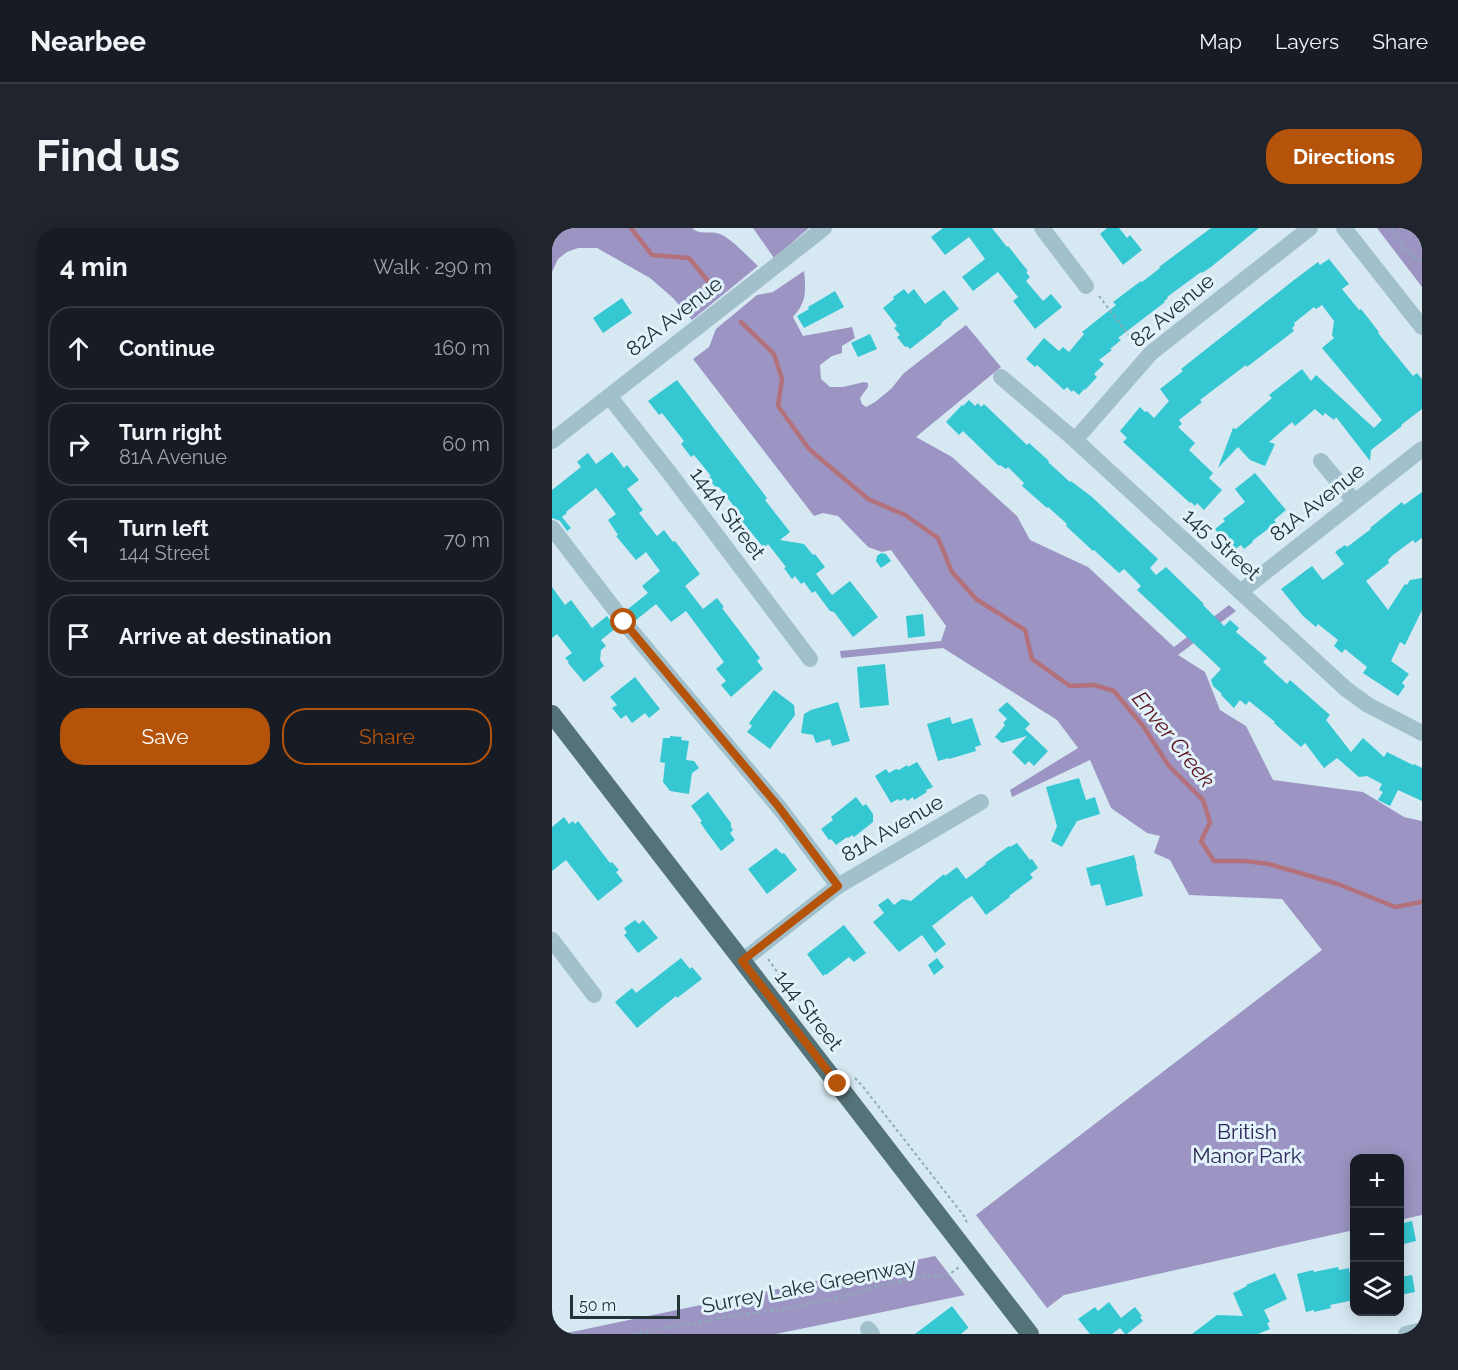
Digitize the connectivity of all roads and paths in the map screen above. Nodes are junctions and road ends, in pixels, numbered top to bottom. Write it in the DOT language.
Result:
graph roads {
  1 [pos="824,228"];
  2 [pos="1042,228"];
  3 [pos="1310,228"];
  4 [pos="1344,228"];
  5 [pos="1392,228"];
  6 [pos="1422,261"];
  7 [pos="1091,290"];
  8 [pos="1422,327"];
  9 [pos="1141,351"];
  10 [pos="1001,376"];
  11 [pos="609,396"];
  12 [pos="1075,440"];
  13 [pos="552,441"];
  14 [pos="1422,449"];
  15 [pos="1321,461"];
  16 [pos="1354,501"];
  17 [pos="552,528"];
  18 [pos="1240,592"];
  19 [pos="810,659"];
  20 [pos="552,714"];
  21 [pos="1422,733"];
  22 [pos="981,802"];
  23 [pos="838,886"];
  24 [pos="552,940"];
  25 [pos="742,961"];
  26 [pos="594,995"];
  27 [pos="953,1272"];
  28 [pos="1422,1330"];
  29 [pos="634,1334"];
  30 [pos="1030,1334"];
  31 [pos="1406,1334"];
  1 -- 11 [label="street, 82A Avenue"];
  2 -- 7 [label="street"];
  3 -- 12 [label="street, 82 Avenue"];
  4 -- 8 [label="street"];
  5 -- 6 [label="path"];
  7 -- 9 [label="path"];
  10 -- 12 [label="street, 145 Street"];
  11 -- 13 [label="street, 82A Avenue"];
  11 -- 19 [label="street, 144A Street"];
  12 -- 18 [label="street, 145 Street"];
  14 -- 16 [label="street, 81A Avenue"];
  15 -- 16 [label="street"];
  16 -- 18 [label="street, 81A Avenue"];
  17 -- 23 [label="street"];
  18 -- 21 [label="street, 145 Street"];
  20 -- 25 [label="main road, 144 Street"];
  22 -- 23 [label="street, 81A Avenue"];
  23 -- 25 [label="street, 81A Avenue"];
  24 -- 26 [label="street"];
  25 -- 30 [label="main road, 144 Street"];
  27 -- 29 [label="path, Surrey Lake Greenway"];
  28 -- 31 [label="street"];
}
